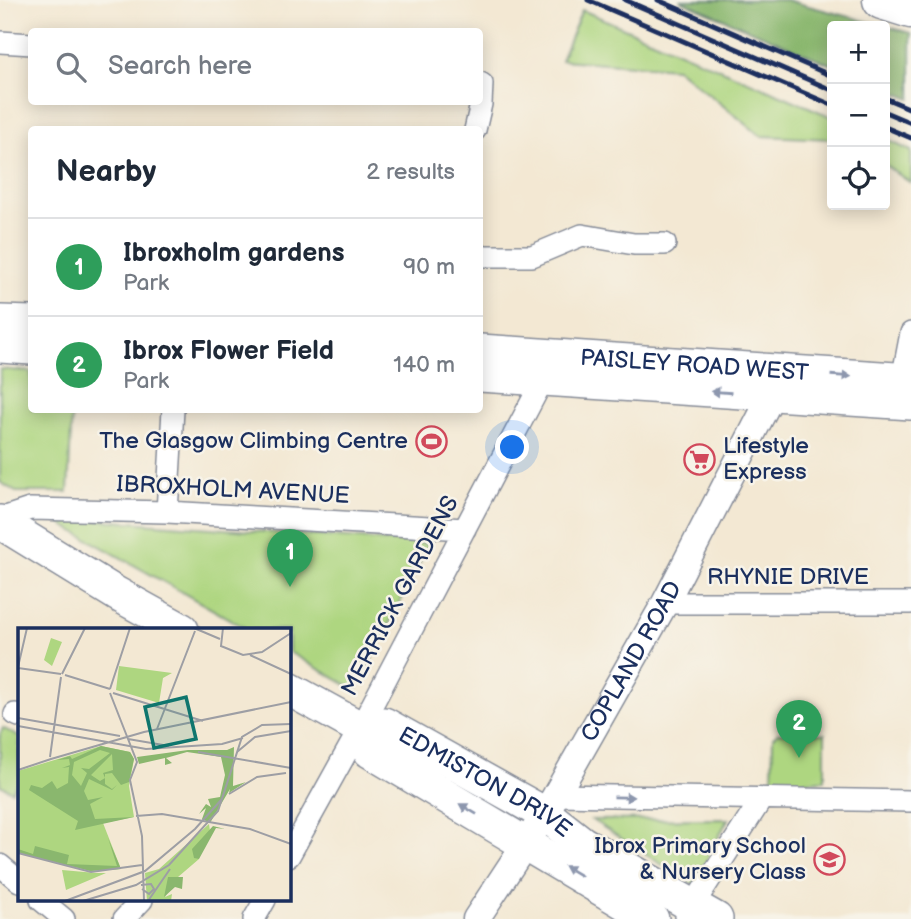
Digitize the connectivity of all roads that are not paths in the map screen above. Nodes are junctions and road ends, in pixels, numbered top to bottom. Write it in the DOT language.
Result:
graph roads {
  1 [pos="882,0"];
  2 [pos="911,9"];
  3 [pos="0,42"];
  4 [pos="28,44"];
  5 [pos="481,105"];
  6 [pos="476,126"];
  7 [pos="665,244"];
  8 [pos="483,256"];
  9 [pos="0,322"];
  10 [pos="28,323"];
  11 [pos="911,333"];
  12 [pos="0,346"];
  13 [pos="28,348"];
  14 [pos="483,352"];
  15 [pos="545,368"];
  16 [pos="483,375"];
  17 [pos="908,388"];
  18 [pos="772,395"];
  19 [pos="173,413"];
  20 [pos="167,512"];
  21 [pos="0,521"];
  22 [pos="465,529"];
  23 [pos="665,603"];
  24 [pos="911,603"];
  25 [pos="178,628"];
  26 [pos="290,690"];
  27 [pos="360,728"];
  28 [pos="761,800"];
  29 [pos="911,802"];
  30 [pos="550,805"];
  31 [pos="526,844"];
  32 [pos="290,854"];
  33 [pos="0,865"];
  34 [pos="18,880"];
  35 [pos="43,902"];
  36 [pos="140,902"];
  37 [pos="264,902"];
  38 [pos="698,915"];
  39 [pos="64,919"];
  40 [pos="124,919"];
  41 [pos="254,919"];
  42 [pos="476,919"];
  43 [pos="652,919"];
  1 -- 2 [label="highway"];
  3 -- 4 [label="street"];
  5 -- 6 [label="street"];
  7 -- 8 [label="street"];
  9 -- 10 [label="main road"];
  11 -- 17 [label="street"];
  12 -- 13 [label="main road"];
  14 -- 15 [label="main road, PAISLEY ROAD WEST"];
  15 -- 16 [label="main road, PAISLEY ROAD WEST"];
  15 -- 17 [label="main road, PAISLEY ROAD WEST, one-way"];
  18 -- 15 [label="main road, PAISLEY ROAD WEST, one-way"];
  15 -- 22 [label="street, MERRICK GARDENS"];
  17 -- 18 [label="main road, PAISLEY ROAD WEST"];
  18 -- 23 [label="street, COPLAND ROAD"];
  19 -- 20 [label="street"];
  20 -- 21 [label="street, IBROXHOLM AVENUE"];
  20 -- 22 [label="street, IBROXHOLM AVENUE"];
  21 -- 25 [label="main road"];
  22 -- 27 [label="street, MERRICK GARDENS"];
  23 -- 24 [label="street, RHYNIE DRIVE"];
  23 -- 30 [label="street, COPLAND ROAD"];
  26 -- 27 [label="main road, EDMISTON DRIVE"];
  27 -- 30 [label="main road, EDMISTON DRIVE"];
  31 -- 27 [label="main road, EDMISTON DRIVE, one-way"];
  27 -- 32 [label="street, MERRICK GARDENS"];
  28 -- 29 [label="street"];
  30 -- 28 [label="street, one-way"];
  28 -- 38 [label="street"];
  30 -- 31 [label="street, COPLAND ROAD"];
  30 -- 38 [label="main road, EDMISTON DRIVE"];
  31 -- 42 [label="street, COPLAND ROAD"];
  43 -- 31 [label="main road, EDMISTON DRIVE, one-way"];
  33 -- 34 [label="street"];
  35 -- 39 [label="street"];
  36 -- 40 [label="street"];
  37 -- 41 [label="street"];
}
